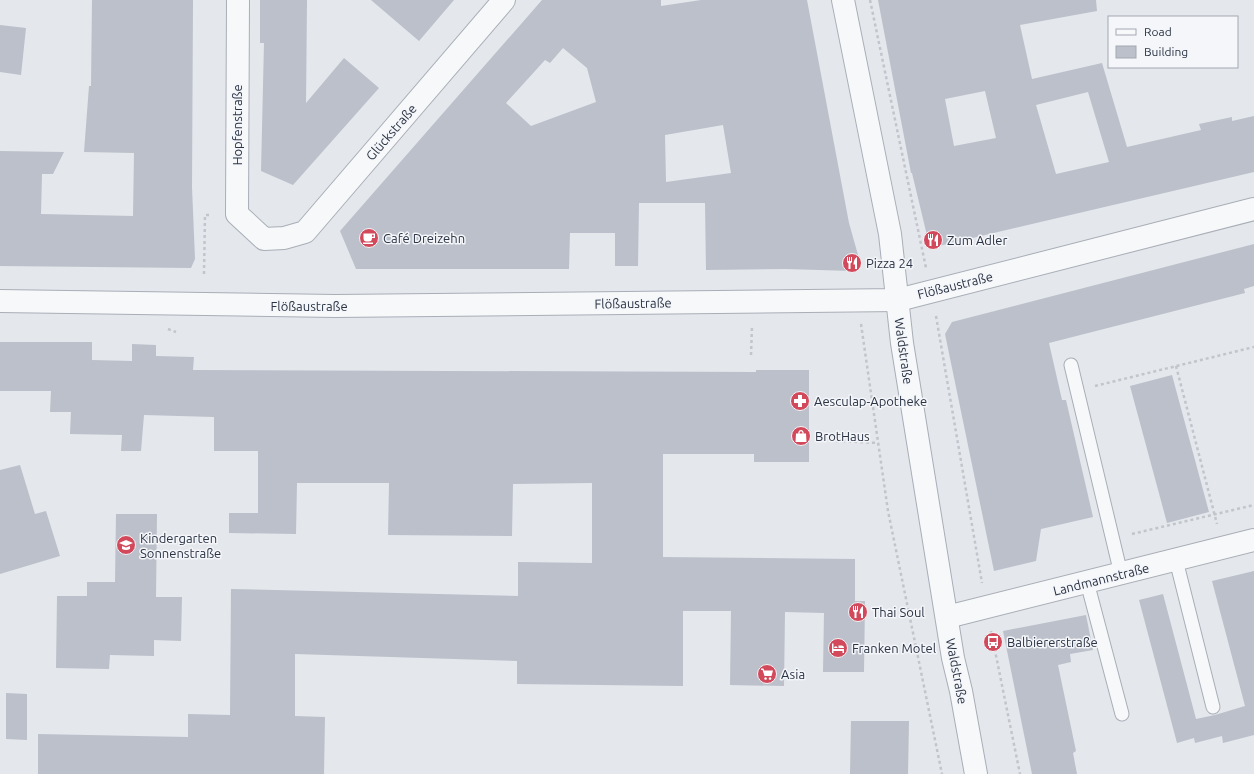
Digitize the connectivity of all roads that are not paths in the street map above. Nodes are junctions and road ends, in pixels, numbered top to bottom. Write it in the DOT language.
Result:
graph roads {
  1 [pos="238,0"];
  2 [pos="504,0"];
  3 [pos="843,0"];
  4 [pos="1254,209"];
  5 [pos="264,239"];
  6 [pos="898,300"];
  7 [pos="0,301"];
  8 [pos="1071,365"];
  9 [pos="1254,540"];
  10 [pos="1176,560"];
  11 [pos="1121,574"];
  12 [pos="1087,582"];
  13 [pos="947,617"];
  14 [pos="1213,708"];
  15 [pos="1122,714"];
  16 [pos="976,774"];
  1 -- 5 [label="street, Hopfenstraße"];
  2 -- 5 [label="street, Glückstraße"];
  3 -- 6 [label="street, Waldstraße"];
  4 -- 6 [label="street, Flößaustraße"];
  6 -- 7 [label="street, Flößaustraße"];
  6 -- 13 [label="street, Waldstraße"];
  8 -- 11 [label="lane"];
  9 -- 10 [label="street, Landmannstraße"];
  10 -- 11 [label="street, Landmannstraße"];
  10 -- 14 [label="lane"];
  11 -- 12 [label="street, Landmannstraße"];
  12 -- 13 [label="street, Landmannstraße"];
  12 -- 15 [label="lane"];
  13 -- 16 [label="street, Waldstraße"];
}
